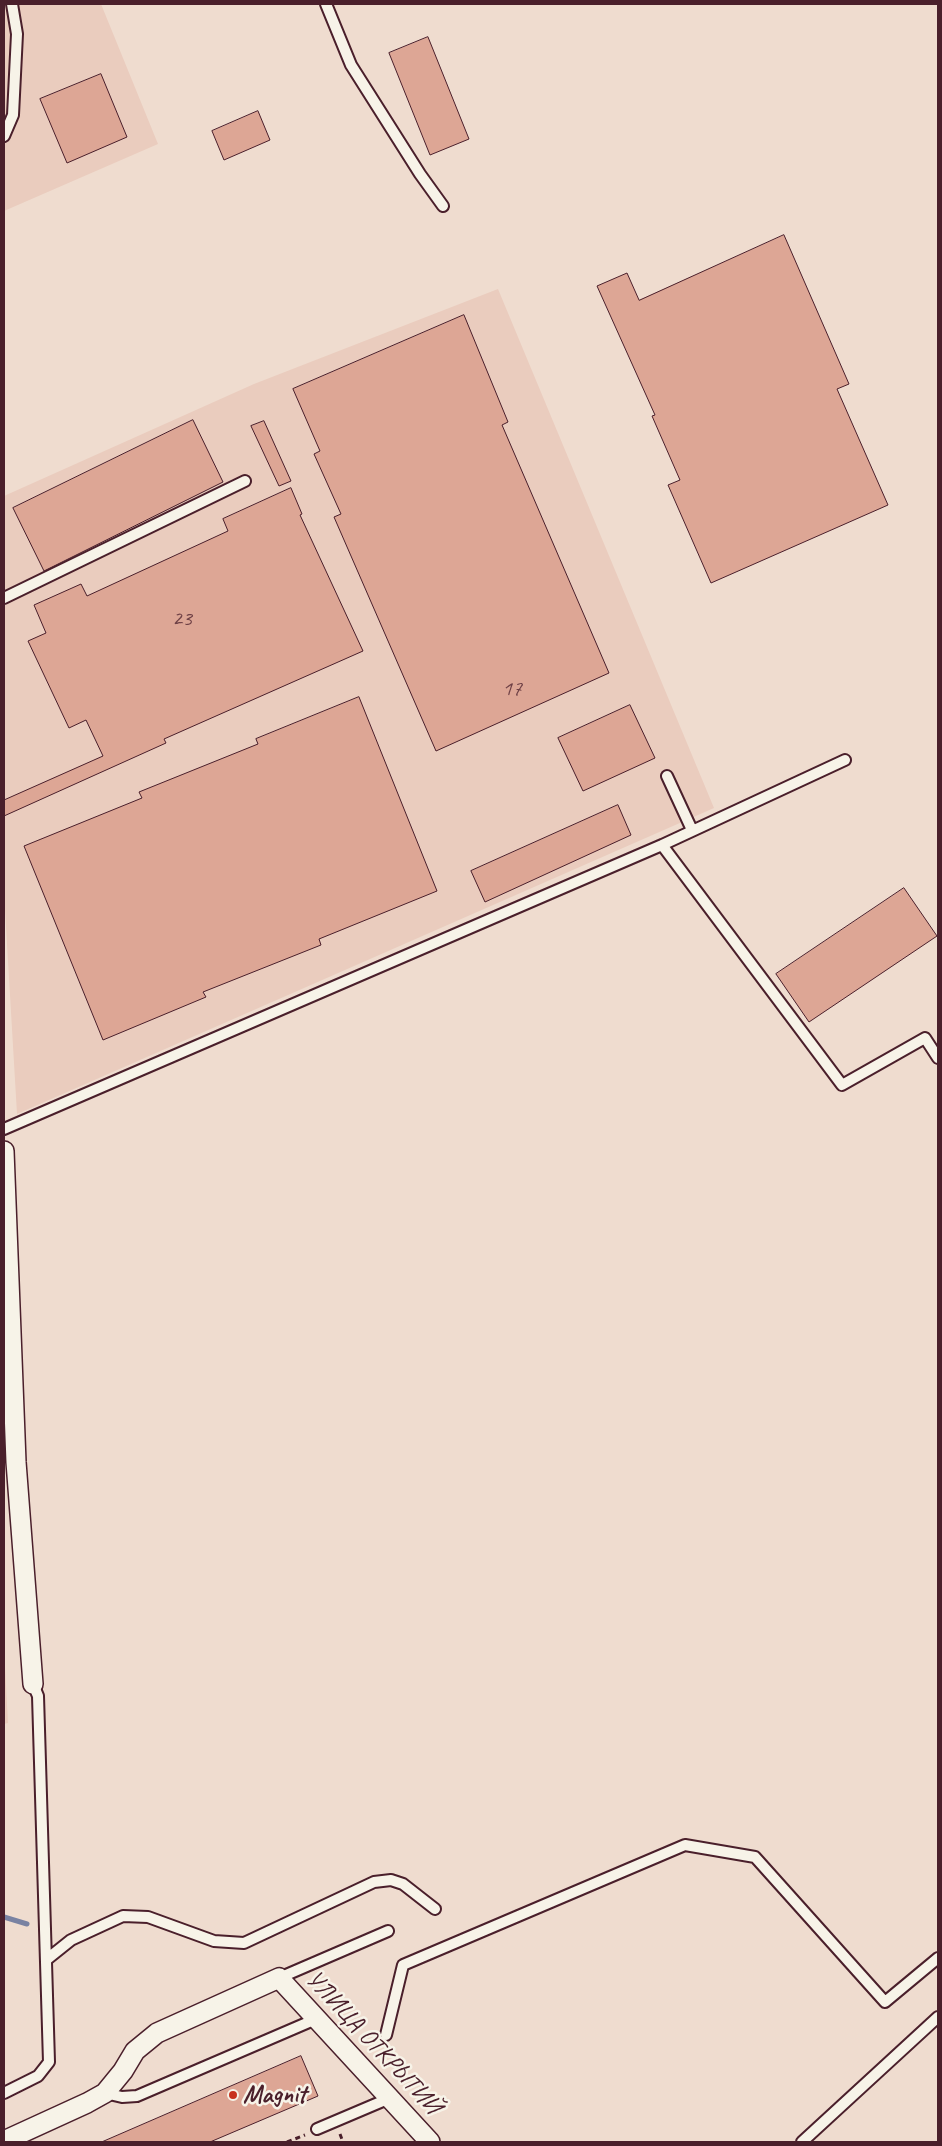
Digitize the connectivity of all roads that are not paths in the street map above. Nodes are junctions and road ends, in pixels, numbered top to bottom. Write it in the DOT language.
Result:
graph roads {
  1 [pos="12,4"];
  2 [pos="326,4"];
  3 [pos="4,136"];
  4 [pos="443,206"];
  5 [pos="246,481"];
  6 [pos="4,598"];
  7 [pos="845,760"];
  8 [pos="667,776"];
  9 [pos="692,830"];
  10 [pos="662,845"];
  11 [pos="938,1058"];
  12 [pos="4,1129"];
  13 [pos="4,1151"];
  14 [pos="10,1463"];
  15 [pos="33,1684"];
  16 [pos="435,1909"];
  17 [pos="388,1930"];
  18 [pos="938,1958"];
  19 [pos="46,1960"];
  20 [pos="279,1978"];
  21 [pos="938,2017"];
  22 [pos="316,2019"];
  23 [pos="386,2035"];
  24 [pos="4,2093"];
  25 [pos="105,2093"];
  26 [pos="390,2098"];
  27 [pos="317,2129"];
  28 [pos="4,2141"];
  29 [pos="430,2142"];
  30 [pos="802,2142"];
  1 -- 3 [label="lane"];
  2 -- 4 [label="lane"];
  5 -- 6 [label="lane"];
  7 -- 9 [label="lane"];
  8 -- 9 [label="lane"];
  9 -- 10 [label="lane"];
  10 -- 11 [label="lane"];
  10 -- 12 [label="lane"];
  13 -- 14 [label="street"];
  14 -- 15 [label="street"];
  15 -- 19 [label="lane"];
  16 -- 19 [label="lane"];
  17 -- 20 [label="lane"];
  18 -- 23 [label="lane"];
  19 -- 24 [label="lane"];
  20 -- 22 [label="street, УЛИЦА ОТКРЫТИЙ"];
  20 -- 25 [label="street"];
  21 -- 30 [label="lane"];
  22 -- 25 [label="lane"];
  22 -- 26 [label="street, УЛИЦА ОТКРЫТИЙ"];
  25 -- 28 [label="street"];
  26 -- 27 [label="lane"];
  26 -- 29 [label="street, УЛИЦА ОТКРЫТИЙ"];
}
